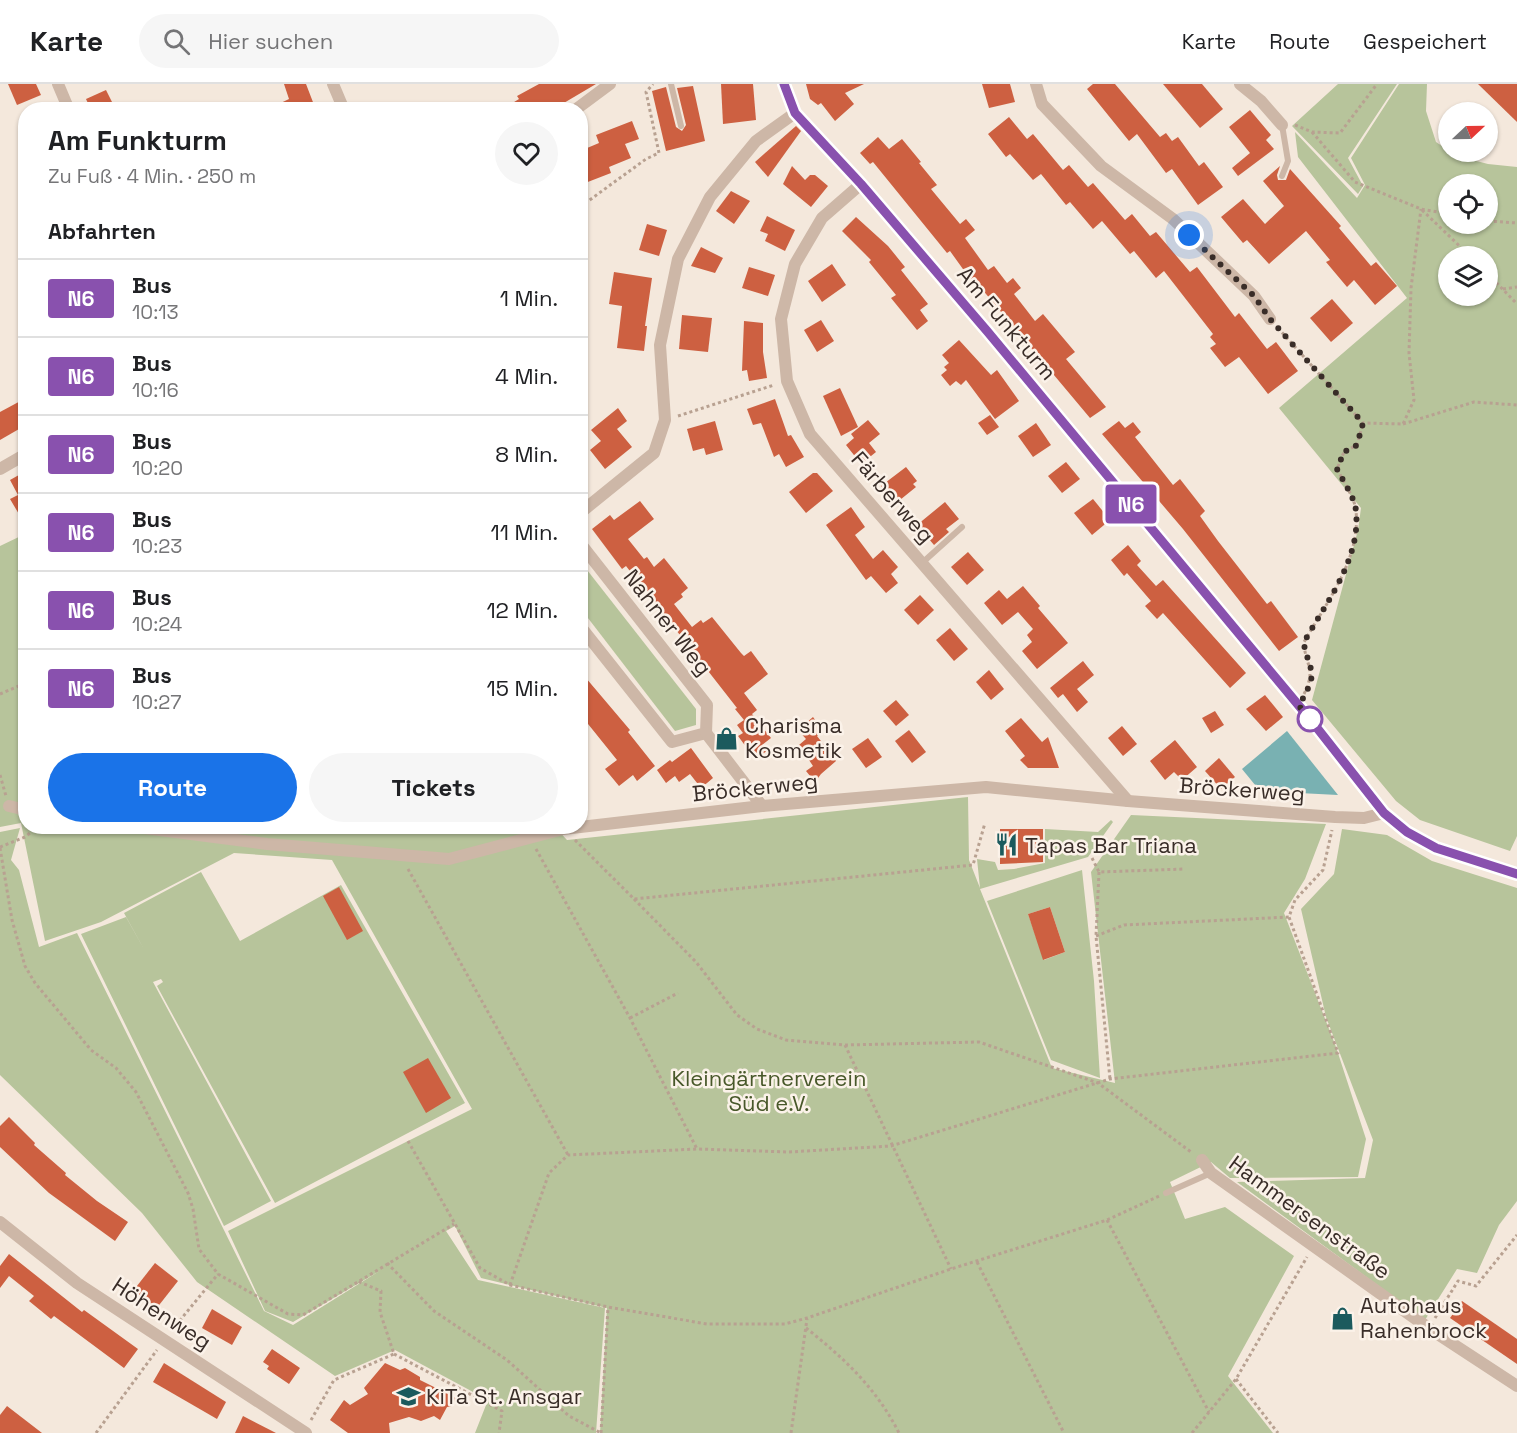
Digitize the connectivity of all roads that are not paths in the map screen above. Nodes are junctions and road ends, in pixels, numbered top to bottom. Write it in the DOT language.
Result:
graph roads {
  1 [pos="58,84"];
  2 [pos="333,84"];
  3 [pos="610,84"];
  4 [pos="670,84"];
  5 [pos="784,84"];
  6 [pos="1036,84"];
  7 [pos="1240,84"];
  8 [pos="66,102"];
  9 [pos="341,102"];
  10 [pos="586,102"];
  11 [pos="795,113"];
  12 [pos="1282,125"];
  13 [pos="681,126"];
  14 [pos="1282,176"];
  15 [pos="861,184"];
  16 [pos="1270,319"];
  17 [pos="18,459"];
  18 [pos="0,469"];
  19 [pos="588,507"];
  20 [pos="962,527"];
  21 [pos="588,553"];
  22 [pos="922,563"];
  23 [pos="588,636"];
  24 [pos="706,732"];
  25 [pos="1128,801"];
  26 [pos="9,806"];
  27 [pos="762,806"];
  28 [pos="18,808"];
  29 [pos="1384,813"];
  30 [pos="588,826"];
  31 [pos="190,834"];
  32 [pos="544,834"];
  33 [pos="1517,874"];
  34 [pos="1202,1160"];
  35 [pos="1211,1173"];
  36 [pos="1166,1193"];
  37 [pos="0,1222"];
  38 [pos="1517,1386"];
  39 [pos="305,1432"];
  1 -- 8 [label="street"];
  2 -- 9 [label="street"];
  3 -- 10 [label="street"];
  4 -- 13 [label="lane"];
  5 -- 11 [label="street, Am Funkturm"];
  6 -- 16 [label="street"];
  7 -- 12 [label="street"];
  11 -- 15 [label="street, Am Funkturm"];
  11 -- 19 [label="street"];
  12 -- 14 [label="lane"];
  15 -- 22 [label="street, Färberweg"];
  15 -- 29 [label="street, Am Funkturm"];
  17 -- 18 [label="street"];
  20 -- 22 [label="lane"];
  21 -- 24 [label="street, Nahner Weg"];
  22 -- 25 [label="street, Färberweg"];
  23 -- 24 [label="street"];
  24 -- 27 [label="street"];
  25 -- 27 [label="street, Bröckerweg"];
  25 -- 29 [label="street, Bröckerweg"];
  26 -- 28 [label="street"];
  27 -- 30 [label="street, Bröckerweg"];
  29 -- 33 [label="street"];
  31 -- 32 [label="street, Bröckerweg"];
  34 -- 35 [label="street, Hammersenstraße"];
  35 -- 36 [label="lane"];
  35 -- 38 [label="street, Hammersenstraße"];
  37 -- 39 [label="street, Höhenweg"];
}
